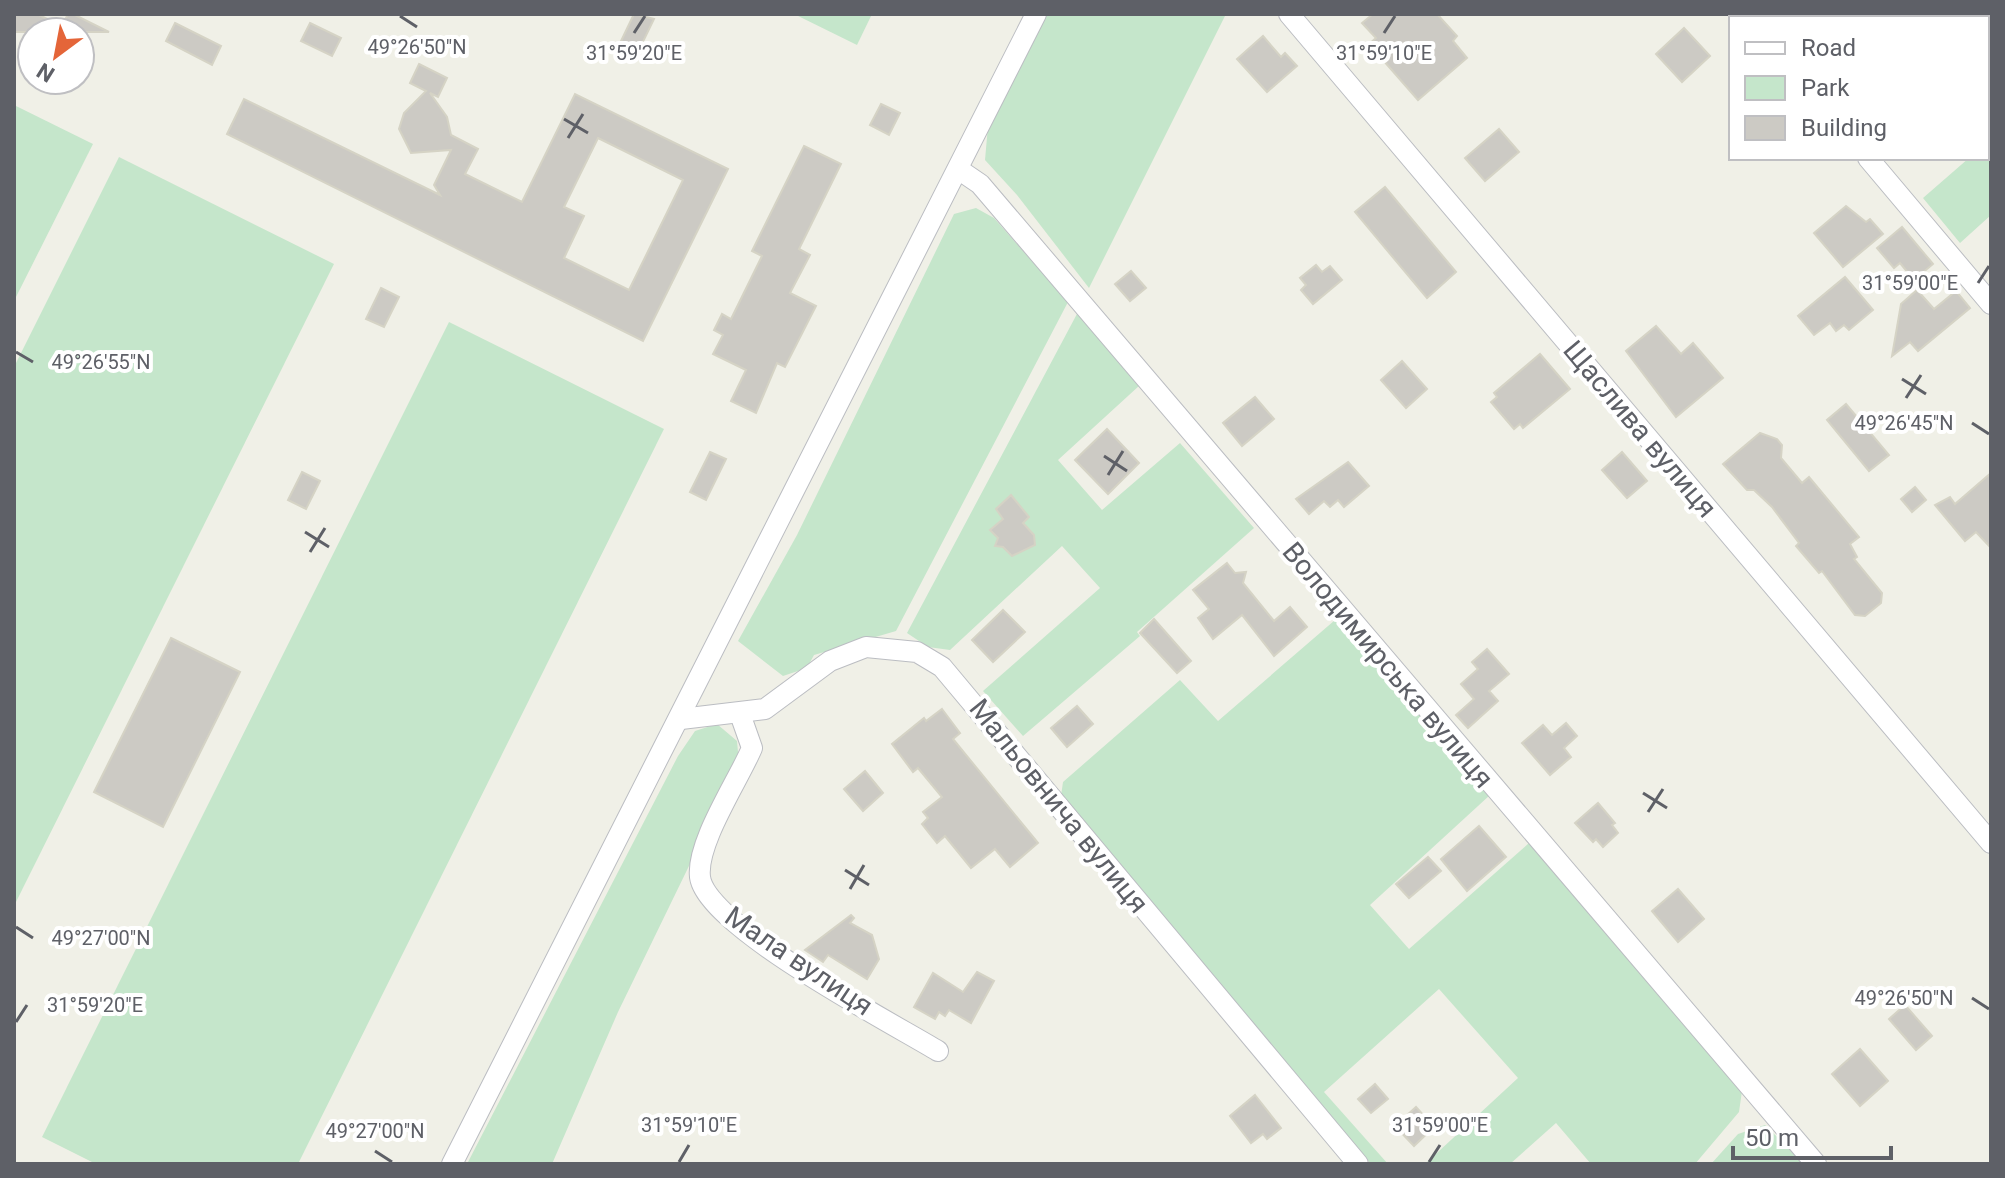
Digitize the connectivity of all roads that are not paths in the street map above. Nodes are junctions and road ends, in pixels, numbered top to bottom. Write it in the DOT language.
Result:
graph roads {
  1 [pos="1036,14"];
  2 [pos="1289,14"];
  3 [pos="1870,160"];
  4 [pos="958,169"];
  5 [pos="1991,304"];
  6 [pos="740,714"];
  7 [pos="681,719"];
  8 [pos="1991,843"];
  9 [pos="938,1051"];
  10 [pos="452,1164"];
  11 [pos="1358,1164"];
  12 [pos="1816,1164"];
  1 -- 4 [label="street"];
  2 -- 8 [label="street, Щаслива вулиця"];
  3 -- 5 [label="street"];
  4 -- 7 [label="street"];
  4 -- 12 [label="street, Володимирська вулиця"];
  6 -- 7 [label="street, Мальовнича вулиця"];
  6 -- 9 [label="street, Мала вулиця"];
  6 -- 11 [label="street, Мальовнича вулиця"];
  7 -- 10 [label="street"];
}
